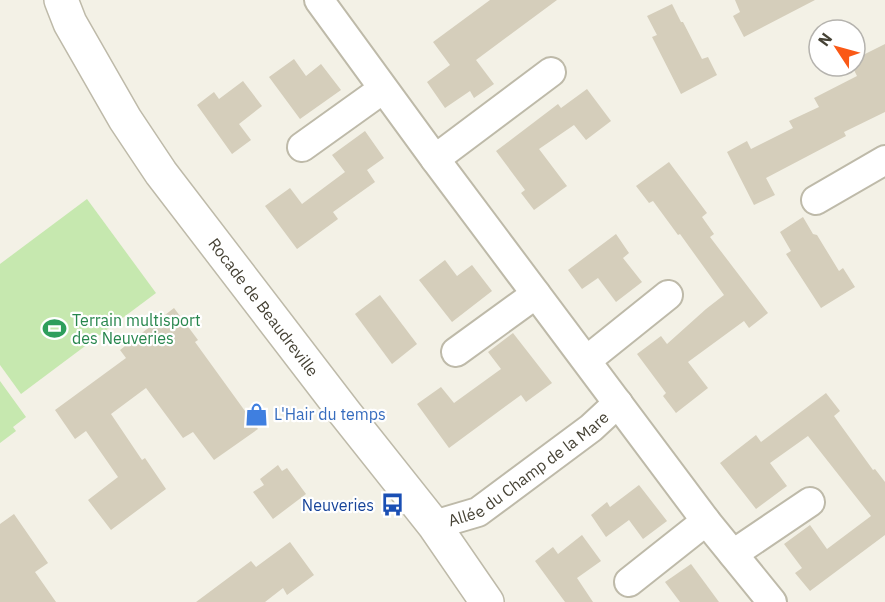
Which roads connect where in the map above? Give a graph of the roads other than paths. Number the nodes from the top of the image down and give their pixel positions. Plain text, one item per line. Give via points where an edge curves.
1 (61, 0) edge
2 (319, 0) edge
3 (551, 72) dead end
4 (383, 89) junction
5 (302, 147) dead end
6 (435, 159) junction
7 (885, 159) edge
8 (816, 200) dead end
9 (536, 294) junction
10 (668, 295) dead end
11 (456, 352) dead end
12 (587, 360) junction
13 (618, 403) junction
14 (810, 502) dead end
15 (706, 521) junction
16 (434, 525) junction
17 (733, 554) junction
18 (629, 582) dead end
19 (486, 602) edge
20 (772, 602) edge

1 - 16 street, Rocade de Beaudreville via 119,109 161,173
2 - 4 street, Allée du Champ de la Mare
3 - 6 street
4 - 5 street
4 - 6 street, Allée du Champ de la Mare
6 - 9 street, Allée du Champ de la Mare
7 - 8 street
9 - 11 street
9 - 12 street, Allée du Champ de la Mare
10 - 12 street
12 - 13 street, Allée du Champ de la Mare
13 - 15 street, Allée du Champ de la Mare
13 - 16 street, Allée du Champ de la Mare via 591,428 478,512
14 - 17 street
15 - 17 street, Allée du Champ de la Mare
15 - 18 street
16 - 19 street, Rocade de Beaudreville
17 - 20 street, Allée du Champ de la Mare

